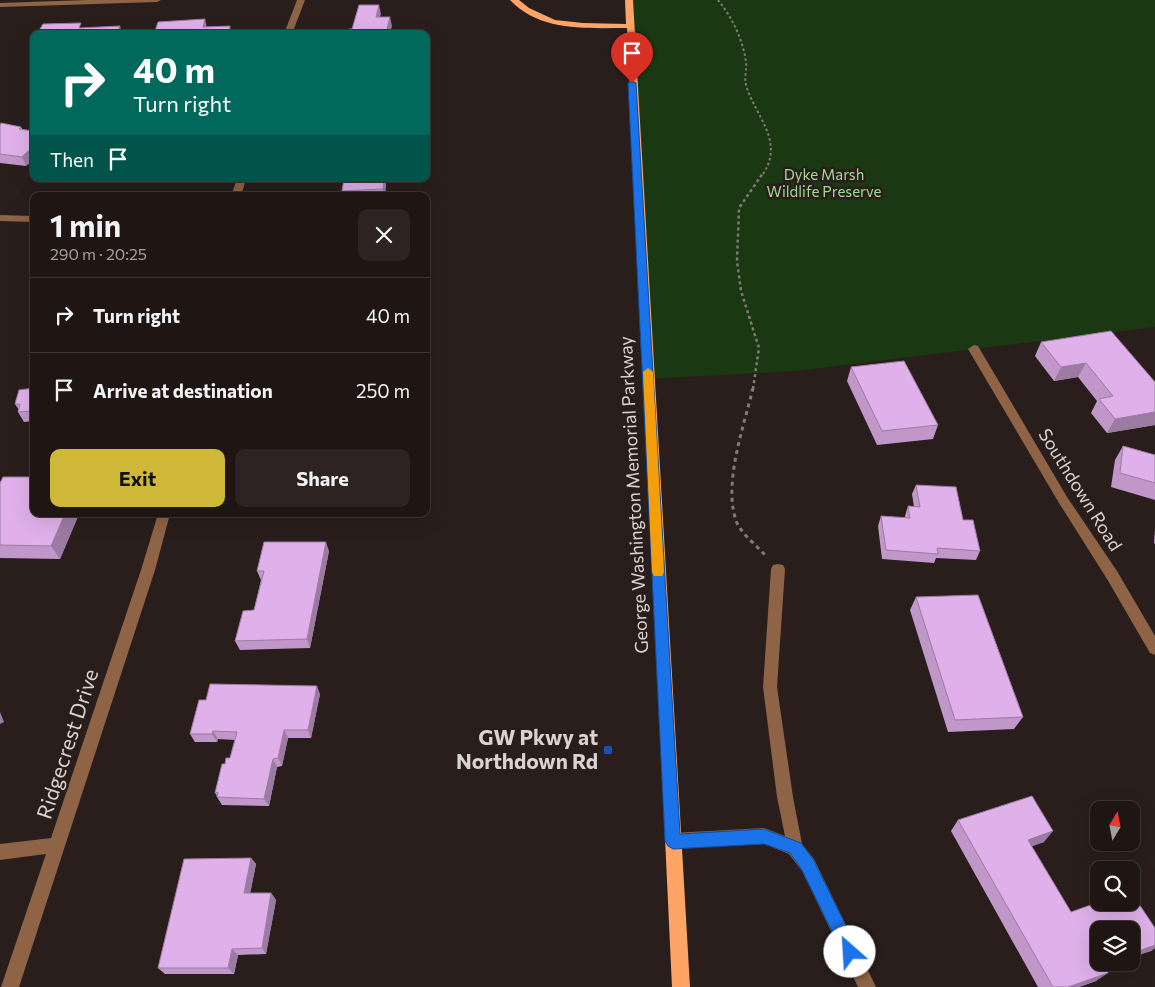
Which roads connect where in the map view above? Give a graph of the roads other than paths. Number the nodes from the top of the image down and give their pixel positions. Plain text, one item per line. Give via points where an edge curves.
1 (157, 0) edge
2 (301, 0) edge
3 (514, 0) edge
4 (629, 0) edge
5 (0, 5) edge
6 (629, 26) junction
7 (290, 30) edge
8 (0, 218) edge
9 (30, 219) edge
10 (974, 349) dead end
11 (163, 517) edge
12 (778, 569) road end
13 (1155, 649) edge
14 (673, 841) junction
15 (57, 845) junction
16 (796, 848) junction
17 (0, 852) edge
18 (10, 987) edge
19 (681, 987) edge
20 (867, 987) edge

1 - 5 street
2 - 7 street
3 - 6 main road via 529,13 559,23
4 - 6 main road, George Washington Memorial Parkway
6 - 14 main road, George Washington Memorial Parkway
8 - 9 street
10 - 13 street, Southdown Road
11 - 15 street, Ridgecrest Drive
12 - 16 street via 770,687 785,797
14 - 16 street via 764,836
14 - 19 main road, George Washington Memorial Parkway
15 - 17 street
15 - 18 street, Ridgecrest Drive
16 - 20 street via 808,865

